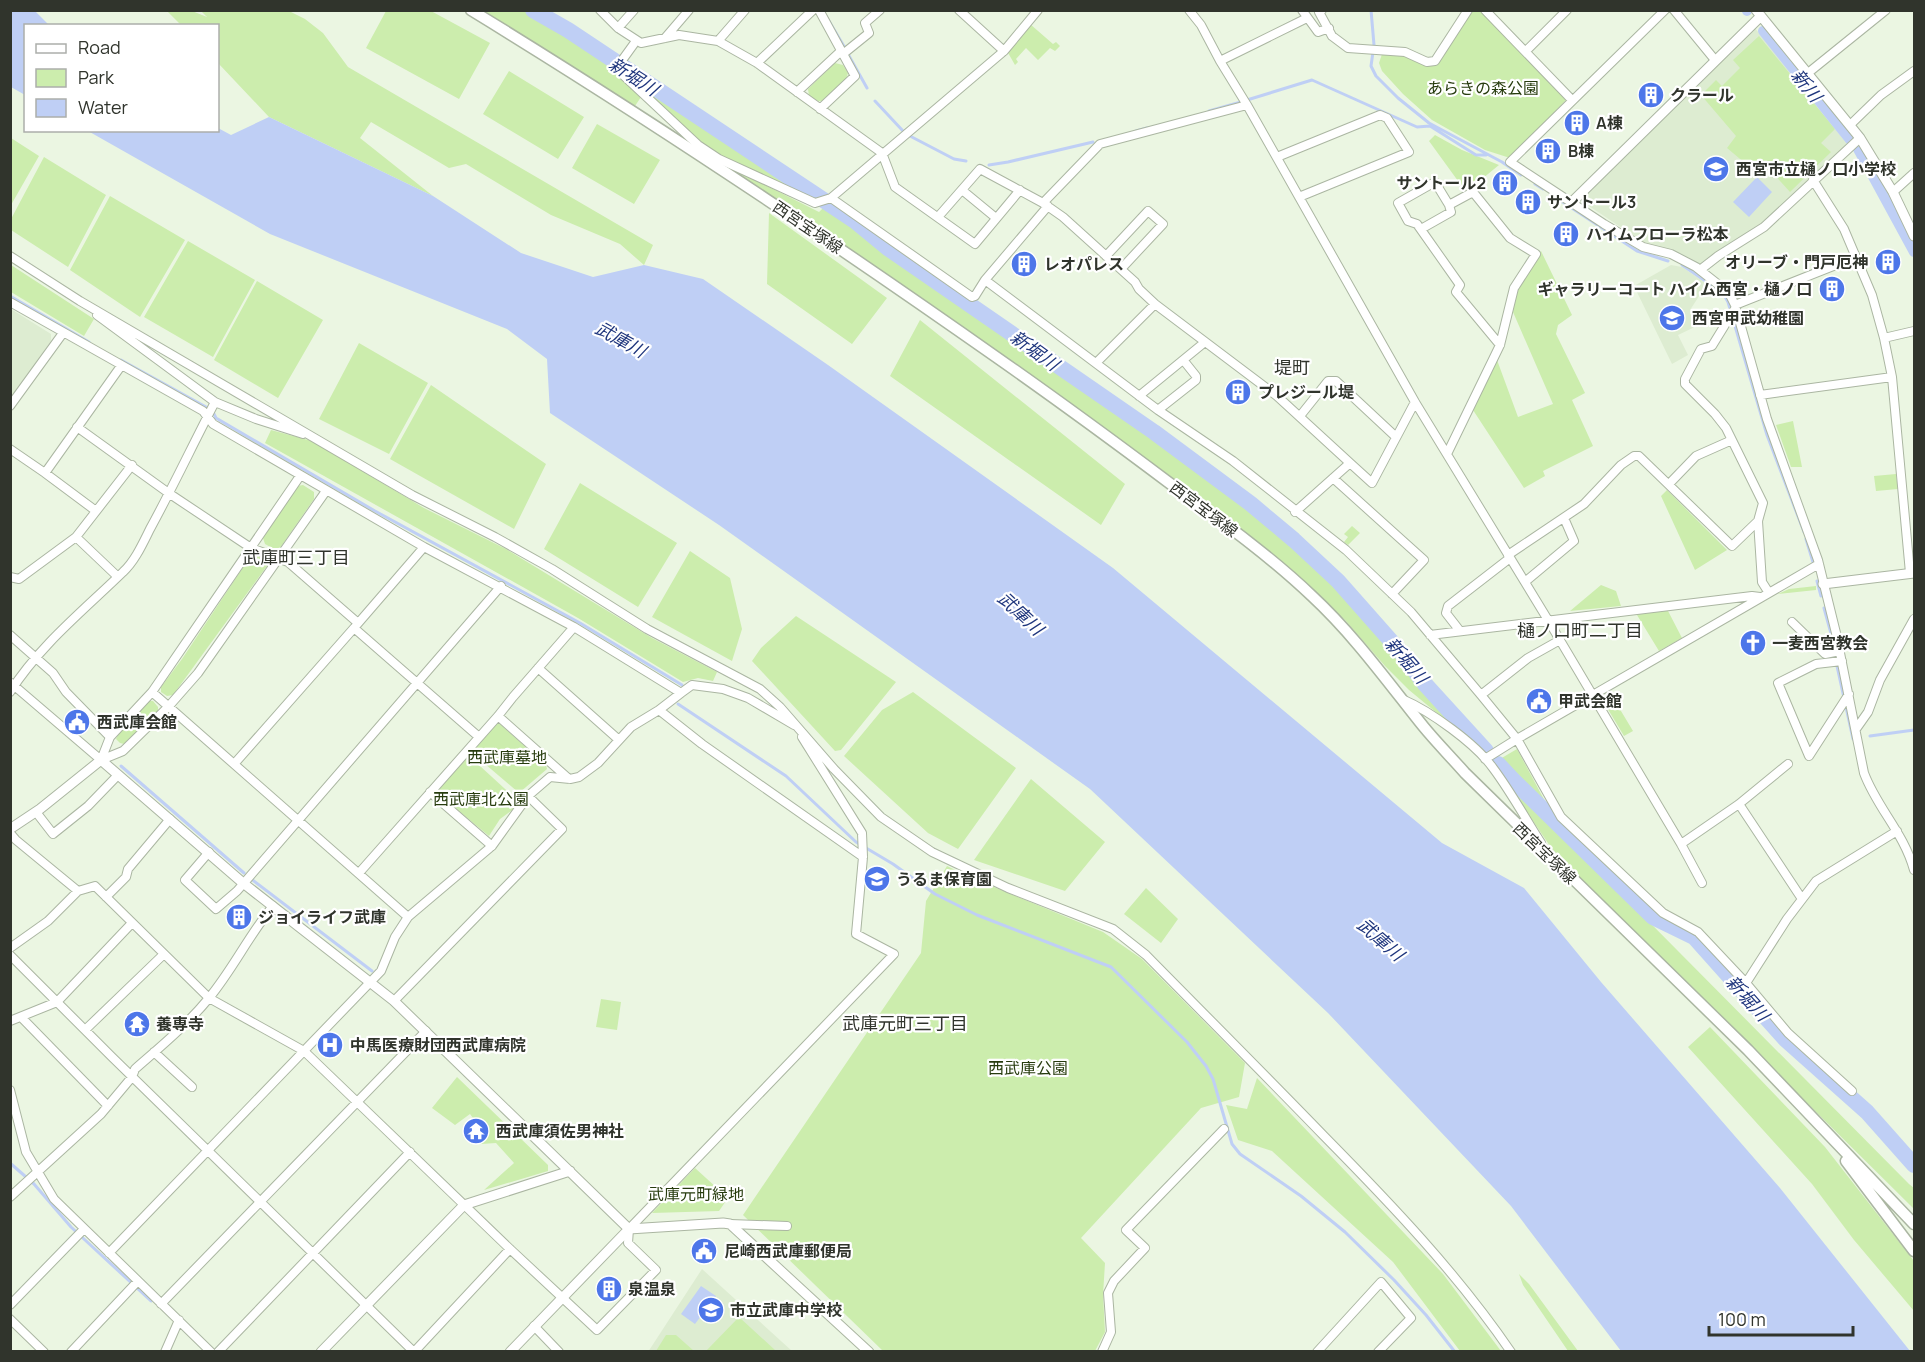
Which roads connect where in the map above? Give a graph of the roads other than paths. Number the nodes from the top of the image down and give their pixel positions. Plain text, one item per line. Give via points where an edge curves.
1 (471, 10) edge
2 (634, 10) edge
3 (689, 10) edge
4 (745, 10) edge
5 (813, 10) edge
6 (819, 10) edge
7 (880, 10) edge
8 (959, 10) edge
9 (1038, 10) edge
10 (1189, 10) edge
11 (1322, 10) edge
12 (1468, 10) edge
13 (1485, 10) edge
14 (1567, 10) edge
15 (1665, 10) edge
16 (1674, 10) edge
17 (1886, 10) edge
18 (600, 11) edge
19 (1759, 13) edge
20 (1305, 14) edge
21 (618, 28) junction
22 (1329, 28) junction
23 (665, 38) junction
24 (636, 41) junction
25 (718, 41) junction
26 (1004, 51) junction
27 (1526, 51) junction
28 (842, 53) junction
29 (1715, 60) junction
30 (1220, 61) junction
31 (757, 63) junction
32 (1914, 71) edge
33 (1808, 73) junction
34 (797, 92) junction
35 (1572, 100) junction
36 (1247, 105) junction
37 (820, 109) junction
38 (1850, 125) junction
39 (1860, 138) junction
40 (696, 149) junction
41 (882, 153) junction
42 (1277, 158) junction
43 (1914, 173) edge
44 (1813, 180) junction
45 (962, 190) junction
46 (1020, 190) junction
47 (1893, 192) junction
48 (1299, 197) junction
49 (826, 200) junction
50 (1572, 202) junction
51 (1046, 204) junction
52 (1449, 205) junction
53 (938, 217) junction
54 (996, 219) junction
55 (1421, 229) junction
56 (1914, 236) edge
57 (10, 256) edge
58 (1106, 256) junction
59 (1856, 257) junction
60 (1121, 269) junction
61 (1700, 270) junction
62 (985, 280) junction
63 (80, 301) junction
64 (10, 302) edge
65 (1155, 304) junction
66 (1734, 310) junction
67 (1914, 331) edge
68 (63, 333) junction
69 (1884, 338) junction
70 (1205, 342) junction
71 (1500, 345) junction
72 (1184, 360) junction
73 (1096, 363) junction
74 (121, 366) junction
75 (1892, 377) junction
76 (1139, 396) junction
77 (1760, 396) junction
78 (215, 402) junction
79 (1415, 402) junction
80 (10, 406) edge
81 (1158, 410) junction
82 (1300, 416) junction
83 (207, 417) junction
84 (77, 427) junction
85 (314, 437) junction
86 (1396, 437) junction
87 (1732, 440) junction
88 (10, 449) edge
89 (1447, 454) junction
90 (1350, 463) junction
91 (132, 465) junction
92 (45, 473) junction
93 (300, 476) junction
94 (1333, 478) junction
95 (1669, 484) junction
96 (326, 491) junction
97 (170, 494) junction
98 (96, 511) junction
99 (1295, 512) junction
100 (1564, 518) junction
101 (1758, 521) junction
102 (76, 537) junction
103 (424, 547) junction
104 (251, 548) junction
105 (1509, 556) junction
106 (280, 558) junction
107 (1819, 564) junction
108 (1912, 573) edge
109 (117, 576) junction
110 (10, 577) edge
111 (1525, 582) junction
112 (1823, 584) junction
113 (501, 586) junction
114 (1769, 593) junction
115 (1392, 594) junction
116 (1760, 597) junction
117 (1914, 618) edge
118 (1548, 620) junction
119 (1792, 622) dead end
120 (356, 625) junction
121 (574, 627) junction
122 (1460, 631) junction
123 (10, 635) edge
124 (1430, 635) junction
125 (1560, 640) junction
126 (1840, 651) junction
127 (37, 657) junction
128 (1842, 661) junction
129 (538, 668) junction
130 (417, 682) junction
131 (12, 687) edge
132 (152, 692) junction
133 (681, 693) junction
134 (1849, 694) junction
135 (1482, 695) junction
136 (1592, 695) junction
137 (1402, 699) junction
138 (169, 706) junction
139 (659, 710) junction
140 (498, 716) junction
141 (797, 726) junction
142 (1856, 729) junction
143 (110, 737) junction
144 (479, 737) junction
145 (1516, 739) junction
146 (619, 740) junction
147 (1485, 759) junction
148 (101, 760) junction
149 (235, 763) junction
150 (1788, 764) dead end
151 (118, 775) junction
152 (570, 779) junction
153 (430, 792) junction
154 (528, 796) junction
155 (1738, 804) junction
156 (36, 812) junction
157 (170, 819) junction
158 (298, 819) junction
159 (10, 831) edge
160 (1897, 831) junction
161 (1681, 844) junction
162 (492, 846) junction
163 (208, 852) junction
164 (863, 857) junction
165 (1549, 857) junction
166 (1914, 870) edge
167 (359, 873) junction
168 (243, 883) junction
169 (1702, 883) dead end
170 (78, 891) junction
171 (106, 897) junction
172 (1802, 899) junction
173 (273, 906) junction
174 (408, 917) junction
175 (132, 923) junction
176 (10, 948) edge
177 (164, 954) junction
178 (10, 956) edge
179 (370, 981) junction
180 (1746, 983) junction
181 (209, 998) junction
182 (394, 1001) junction
183 (57, 1002) junction
184 (21, 1017) junction
185 (10, 1021) edge
186 (85, 1030) junction
187 (426, 1031) junction
188 (304, 1051) junction
189 (154, 1052) junction
190 (132, 1077) junction
191 (192, 1087) dead end
192 (10, 1090) edge
193 (1852, 1090) dead end
194 (358, 1102) junction
195 (108, 1106) junction
196 (14, 1122) edge
197 (1224, 1129) dead end
198 (1828, 1136) junction
199 (207, 1150) junction
200 (410, 1152) junction
201 (570, 1171) junction
202 (37, 1172) junction
203 (10, 1197) edge
204 (261, 1202) junction
205 (464, 1205) junction
206 (730, 1224) junction
207 (1914, 1224) edge
208 (787, 1226) dead end
209 (84, 1229) junction
210 (629, 1229) junction
211 (510, 1250) junction
212 (1914, 1251) edge
213 (109, 1252) junction
214 (313, 1253) junction
215 (137, 1282) junction
216 (562, 1297) junction
217 (161, 1304) junction
218 (366, 1304) junction
219 (10, 1305) edge
220 (10, 1319) edge
221 (179, 1320) junction
222 (534, 1326) junction
223 (414, 1351) edge
224 (45, 1352) edge
225 (71, 1352) edge
226 (165, 1352) edge
227 (212, 1352) edge
228 (218, 1352) edge
229 (321, 1352) edge
230 (510, 1352) edge
231 (560, 1352) edge
232 (869, 1352) edge
233 (1102, 1352) edge
234 (1317, 1352) edge
235 (1378, 1352) edge
236 (1511, 1352) edge

1 - 40 main road, 西宮宝塚線
2 - 21 street
3 - 23 street
4 - 25 street
5 - 31 street
6 - 28 street
7 - 28 street via 865,23 869,33
8 - 26 street
9 - 26 street
10 - 30 street
11 - 22 street via 1319,12
12 - 22 street via 1435,61 1427,62 1405,52 1348,48 1332,36
13 - 27 street
14 - 27 street
15 - 35 street
16 - 29 street
17 - 33 street
18 - 21 street
19 - 29 street
19 - 33 street
20 - 22 street via 1318,33
20 - 30 street
21 - 24 street
23 - 24 street
23 - 25 street via 679,35
24 - 40 street via 621,65 625,78
25 - 31 street
26 - 41 street
27 - 35 street
28 - 34 street
28 - 37 street via 855,76
29 - 50 street
30 - 36 street
31 - 34 street
32 - 38 street
33 - 38 street
34 - 37 street
35 - 50 street via 1510,162
36 - 42 street
36 - 51 street via 1100,144
37 - 41 street
38 - 39 street
39 - 44 street
39 - 47 street
40 - 49 street via 815,203
40 - 137 main road, 西宮宝塚線 via 947,322 1218,518 1312,596
41 - 49 street
41 - 53 street via 895,187
42 - 48 street
42 - 48 street via 1380,115 1387,118 1409,152
43 - 47 street
44 - 59 street via 1844,229
44 - 61 street via 1764,227
45 - 46 street via 980,169
45 - 53 street
45 - 54 street
46 - 51 street
46 - 54 street
47 - 56 street
48 - 79 street
49 - 62 street via 972,297
50 - 61 street via 1643,247 1671,254
51 - 58 street
51 - 62 street
52 - 55 street via 1451,212
52 - 55 street via 1435,182 1398,203 1408,221
52 - 71 street via 1473,192 1510,238 1536,254 1514,288
53 - 54 street via 975,244
55 - 71 street via 1460,285 1456,292
57 - 63 street
58 - 60 street
58 - 60 street via 1149,211 1163,224
59 - 66 street
59 - 69 street
60 - 65 street
61 - 66 street via 1729,293
62 - 73 street
63 - 78 street
63 - 85 street
64 - 68 street
65 - 70 street
65 - 73 street
66 - 77 street
66 - 87 street via 1712,346 1701,349 1685,378 1685,384 1715,414
67 - 69 street
68 - 74 street
68 - 80 street
69 - 75 street
70 - 72 street
70 - 82 street
71 - 89 street
72 - 76 street
72 - 81 street via 1196,380
73 - 76 street
74 - 83 street via 203,411
74 - 84 street
75 - 77 street
75 - 108 street
76 - 81 street
77 - 107 street
78 - 83 street
78 - 85 street
79 - 86 street
79 - 89 street
81 - 99 street via 1233,461
82 - 86 street via 1328,381 1336,381
82 - 90 street
83 - 93 street
83 - 97 street
84 - 91 street
84 - 92 street
85 - 141 street via 412,495 552,569 647,629 760,689
86 - 90 street via 1372,483
87 - 95 street via 1696,456
87 - 101 street via 1762,503
88 - 92 street
89 - 105 street
90 - 94 street
91 - 97 street
91 - 98 street
92 - 98 street
93 - 96 street
93 - 104 street
94 - 99 street
94 - 115 street via 1424,560
95 - 100 street via 1639,456 1634,456
95 - 101 street via 1732,546
96 - 103 street
96 - 106 street
97 - 104 street
97 - 109 street via 142,545
98 - 102 street
99 - 115 street via 1347,550
100 - 105 street
100 - 111 street via 1574,541
101 - 114 street via 1762,582
102 - 109 street
102 - 110 street via 19,579
103 - 113 street
103 - 120 street
104 - 106 street
104 - 132 street
105 - 111 street
105 - 122 street via 1448,606 1446,613
106 - 120 street
106 - 138 street via 198,673
107 - 112 street
107 - 114 street
108 - 112 street
109 - 127 street
111 - 118 street
112 - 126 street
113 - 121 street
113 - 130 street
114 - 116 street
115 - 124 street
116 - 118 street
116 - 136 street
117 - 142 street
118 - 122 street
118 - 125 street
119 - 126 street via 1825,654
120 - 130 street
120 - 149 street
121 - 129 street
121 - 133 street
122 - 124 street
123 - 127 street
124 - 135 street
125 - 135 street via 1528,658
125 - 136 street
126 - 128 street
127 - 131 street
127 - 143 street
128 - 134 street
128 - 134 street via 1816,664 1778,683 1809,756
129 - 140 street
129 - 146 street
130 - 144 street
130 - 158 street
131 - 148 street
132 - 138 street
132 - 143 street
133 - 139 street
133 - 141 street via 692,685 723,689 748,698
134 - 142 street
135 - 145 street
136 - 145 street
136 - 161 street
137 - 147 street via 1419,706
137 - 165 main road, 西宮宝塚線 via 1465,773
138 - 148 street via 123,751
138 - 149 street
139 - 146 street via 631,727
139 - 164 street
140 - 144 street
140 - 152 street
141 - 164 street via 859,826
141 - 236 street via 881,817 932,852 1008,888 1113,929 1146,955 1392,1206 1443,1262
142 - 160 street via 1870,789
143 - 148 street
144 - 153 street
145 - 147 street
145 - 180 street via 1561,817 1663,913 1698,932
146 - 152 street via 598,763
147 - 165 street
148 - 151 street
148 - 156 street
149 - 158 street
150 - 155 street
151 - 156 street via 53,834
151 - 157 street
152 - 154 street via 550,777
153 - 162 street
153 - 167 street
154 - 162 street
154 - 182 street via 562,829
155 - 161 street
155 - 172 street
156 - 159 street
157 - 163 street
157 - 171 street
158 - 167 street
158 - 168 street
159 - 170 street
160 - 166 street via 1910,852
160 - 172 street via 1816,881
161 - 169 street
162 - 174 street
163 - 168 street
163 - 168 street via 185,880 216,909
164 - 210 street via 856,934 894,954
165 - 198 main road, 西宮宝塚線 via 1658,960
167 - 174 street
168 - 173 street
170 - 171 street via 95,886
170 - 176 street via 48,921
171 - 175 street
172 - 180 street
173 - 179 street
173 - 181 street
174 - 179 street via 381,971
175 - 177 street
175 - 183 street
177 - 181 street
177 - 186 street
178 - 183 street
179 - 182 street
179 - 188 street
180 - 193 street via 1788,1033
181 - 188 street
181 - 189 street
182 - 187 street
183 - 184 street
183 - 186 street
184 - 185 street
184 - 195 street
186 - 190 street
187 - 194 street
187 - 201 street
188 - 194 street
188 - 199 street
189 - 190 street
189 - 191 street
190 - 195 street
190 - 199 street
192 - 196 street
194 - 200 street
194 - 204 street
195 - 202 street
196 - 202 street
197 - 233 street via 1126,1230 1145,1248 1108,1293 1111,1332
198 - 207 main road, 西宮宝塚線
198 - 212 main road, 西宮宝塚線
199 - 204 street
199 - 213 street
200 - 205 street
200 - 214 street
201 - 205 street
201 - 210 street
202 - 203 street
202 - 209 street via 54,1199
204 - 214 street
204 - 217 street
205 - 211 street
205 - 218 street
206 - 208 street
206 - 210 street
206 - 232 street
209 - 213 street
209 - 219 street
210 - 216 street
210 - 216 street via 628,1243 656,1270 649,1278 597,1330
211 - 216 street
211 - 223 street
213 - 215 street
214 - 218 street
214 - 228 street
215 - 217 street
215 - 225 street
216 - 222 street
217 - 221 street
218 - 223 street
218 - 229 street
220 - 224 street
221 - 226 street
221 - 227 street
222 - 230 street
222 - 231 street
234 - 235 street via 1381,1282 1411,1318

